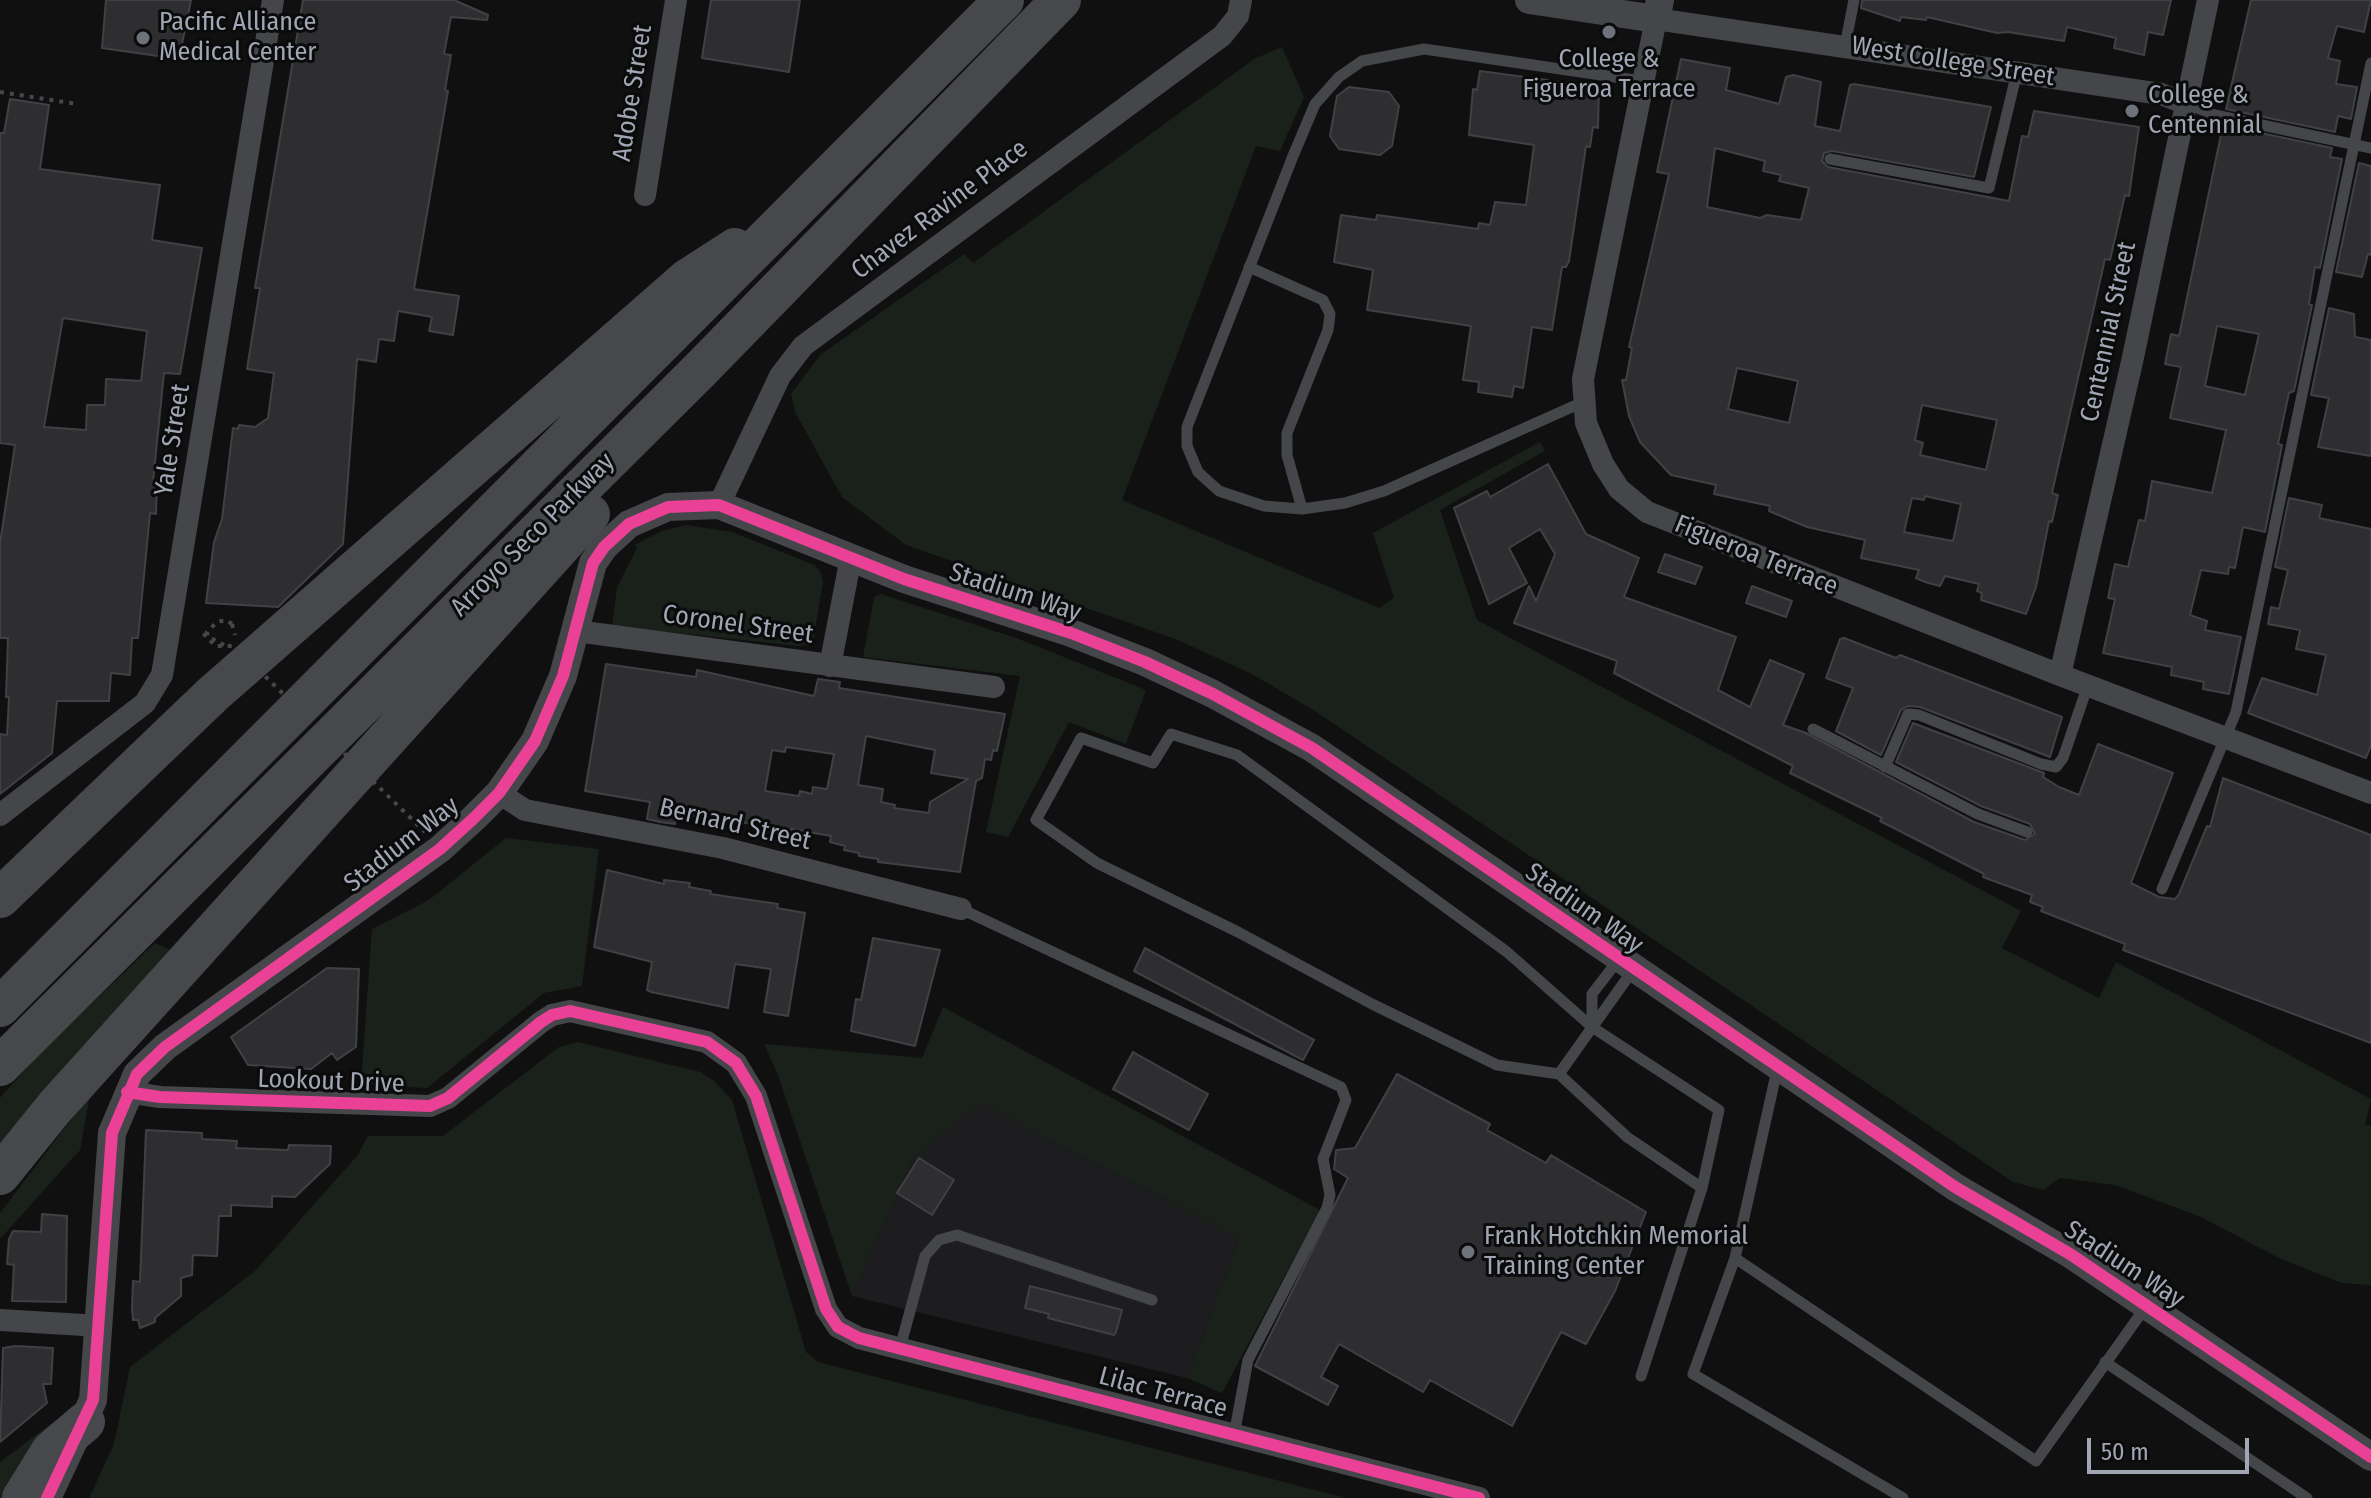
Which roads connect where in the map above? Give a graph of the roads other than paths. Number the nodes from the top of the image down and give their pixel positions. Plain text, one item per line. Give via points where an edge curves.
1 (273, 0) edge
2 (676, 0) edge
3 (1004, 0) edge
4 (1061, 0) edge
5 (1241, 0) edge
6 (1529, 0) edge
7 (1854, 0) edge
8 (2208, 0) edge
9 (1658, 9) edge
10 (1845, 46) junction
11 (2371, 63) edge
12 (2017, 72) junction
13 (1642, 81) junction
14 (2187, 104) junction
15 (2354, 145) junction
16 (2371, 148) edge
17 (1830, 159) dead end
18 (645, 195) dead end
19 (805, 202) junction
20 (1249, 267) junction
21 (699, 371) junction
22 (1583, 402) junction
23 (719, 505) junction
24 (1302, 509) junction
25 (851, 557) junction
26 (576, 631) junction
27 (830, 666) junction
28 (2060, 675) junction
29 (2088, 685) junction
30 (994, 687) dead end
31 (213, 694) junction
32 (1813, 729) dead end
33 (2227, 738) junction
34 (1885, 767) junction
35 (499, 793) junction
36 (2371, 793) edge
37 (0, 815) edge
38 (2027, 832) dead end
39 (0, 858) edge
40 (2162, 889) dead end
41 (0, 898) edge
42 (961, 909) joint
43 (1626, 964) junction
44 (0, 1007) edge
45 (1592, 1027) junction
46 (0, 1066) edge
47 (1778, 1067) junction
48 (1559, 1074) junction
49 (127, 1092) junction
50 (0, 1175) edge
51 (1702, 1188) junction
52 (1735, 1258) junction
53 (1152, 1300) dead end
54 (2147, 1304) junction
55 (0, 1320) edge
56 (100, 1326) junction
57 (838, 1327) joint
58 (900, 1348) junction
59 (2105, 1362) junction
60 (1641, 1376) dead end
61 (85, 1422) junction
62 (1234, 1435) junction
63 (2371, 1457) edge
64 (22, 1498) edge
65 (47, 1498) edge
66 (1479, 1498) edge
67 (1903, 1498) edge
68 (2307, 1498) edge

1 - 37 street, Yale Street via 162,675 145,703
2 - 18 street, Adobe Street
3 - 19 highway, Arroyo Seco Parkway
4 - 21 highway, Arroyo Seco Parkway
5 - 23 street, Chavez Ravine Place via 1238,16 1222,36 803,346 780,376
6 - 9 street, West College Street
7 - 10 lane
8 - 14 street, Centennial Street
9 - 10 street, West College Street
9 - 13 street, Figueroa Terrace
10 - 12 street, West College Street
11 - 15 lane
12 - 14 street, West College Street via 2161,94
12 - 17 lane via 1989,188
13 - 20 lane via 1424,49 1362,61 1315,104
13 - 22 street, Figueroa Terrace via 1583,379
14 - 15 lane, West College Street via 2215,115
14 - 28 street, Centennial Street
15 - 16 lane, West College Street
15 - 33 lane
19 - 31 highway via 687,279
19 - 44 highway, Arroyo Seco Parkway
20 - 24 lane via 1323,300 1330,314 1287,433 1287,455
20 - 24 lane via 1187,427 1187,446 1198,472 1219,491 1264,506
21 - 46 highway, Arroyo Seco Parkway
21 - 50 highway via 608,494 55,1107
22 - 24 lane via 1384,491
22 - 28 street, Figueroa Terrace via 1590,437 1603,464 1619,489 1647,512
23 - 25 street, Stadium Way
23 - 26 street, Stadium Way via 668,507 629,524 593,563
25 - 27 street, Coronel Street
25 - 43 street, Stadium Way via 1071,633 1213,694 1312,748
26 - 27 street, Coronel Street
26 - 35 street, Stadium Way via 535,741
27 - 30 street
28 - 29 street, Figueroa Terrace
29 - 33 street, Figueroa Terrace
29 - 34 lane via 2056,767 1908,714
31 - 39 highway
31 - 41 highway
32 - 34 lane
33 - 36 street, Figueroa Terrace
33 - 40 lane
34 - 38 lane via 1978,814
35 - 42 street, Bernard Street via 525,810 723,848
35 - 49 street, Stadium Way via 440,849 157,1053
42 - 62 lane via 1341,1087 1346,1100 1323,1159 1330,1195 1327,1208 1248,1360
43 - 45 lane
43 - 45 lane via 1592,994
43 - 47 street, Stadium Way
45 - 48 lane
45 - 48 lane via 1495,942 1237,755 1171,734 1153,763 1081,738 1036,820 1097,863 1497,1065
45 - 51 lane via 1719,1110
47 - 52 lane
47 - 54 street, Stadium Way via 1955,1187
48 - 51 lane via 1627,1137
49 - 56 street, Stadium Way via 112,1133
49 - 57 street, Lookout Drive via 430,1106 448,1098 541,1022 570,1011 707,1042 736,1063 756,1096 826,1309
51 - 60 lane
52 - 59 lane via 2036,1461
52 - 67 lane via 1693,1374
53 - 58 lane via 957,1235 939,1240 925,1256
54 - 59 lane
54 - 63 street, Stadium Way
55 - 56 street
56 - 61 street, Stadium Way via 93,1400
57 - 58 street, Lilac Terrace
58 - 62 street, Lilac Terrace
59 - 68 lane
61 - 64 highway via 51,1451
61 - 65 street, Stadium Way
62 - 66 street, Lilac Terrace

